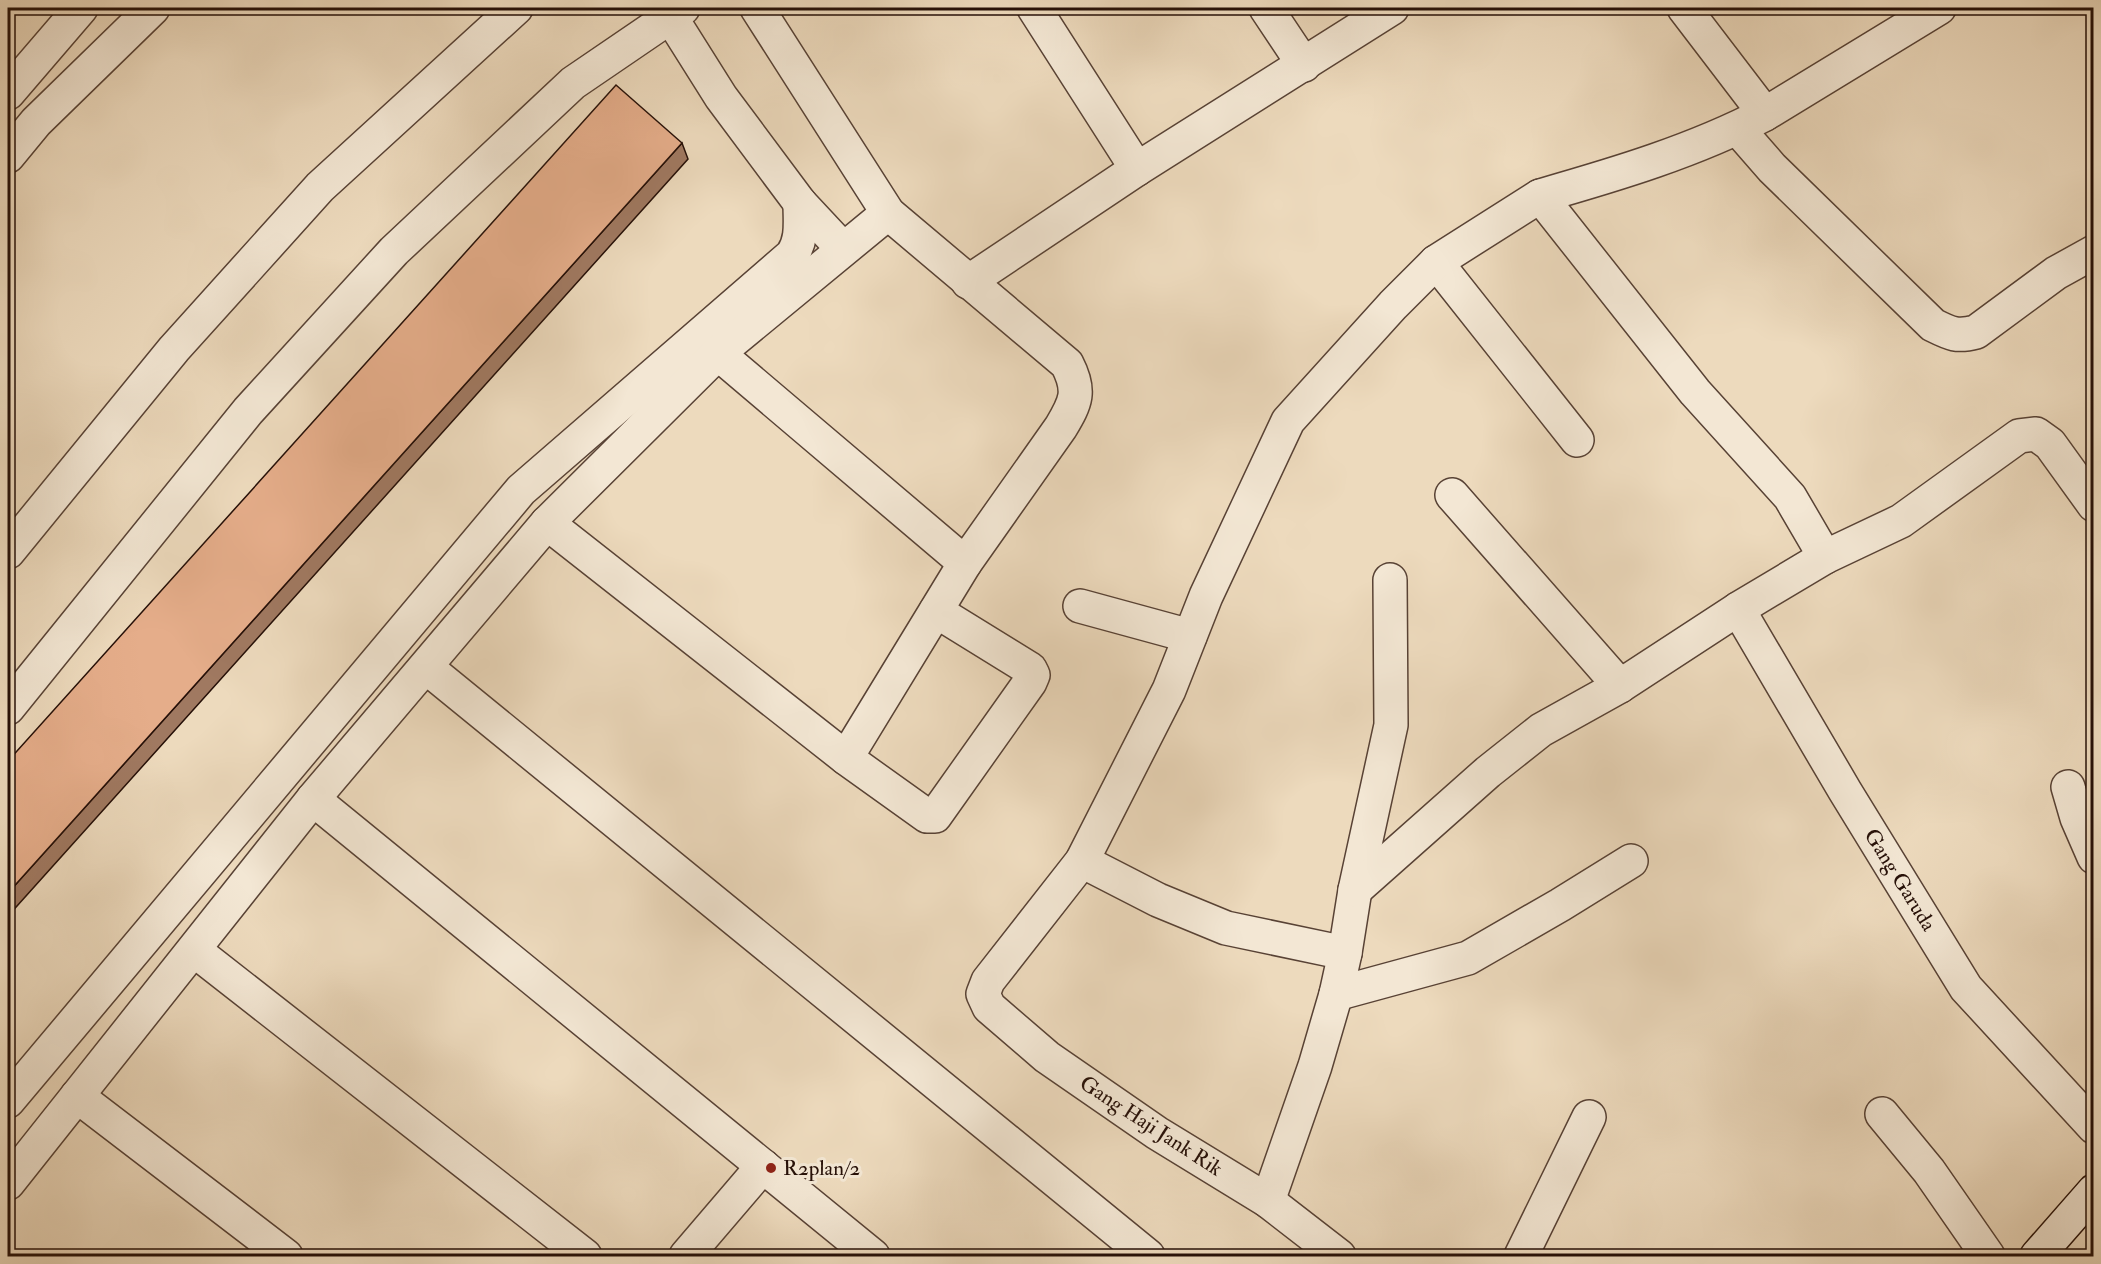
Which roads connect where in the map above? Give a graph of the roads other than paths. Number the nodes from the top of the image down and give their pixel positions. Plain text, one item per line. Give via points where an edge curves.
1 (81, 8) edge
2 (153, 8) edge
3 (516, 8) edge
4 (757, 8) edge
5 (1034, 8) edge
6 (1266, 8) edge
7 (1392, 8) edge
8 (1684, 8) edge
9 (1939, 8) edge
10 (672, 10) edge
11 (1304, 64) junction
12 (8, 93) edge
13 (1751, 121) junction
14 (8, 156) edge
15 (1137, 169) junction
16 (1540, 196) junction
17 (800, 203) junction
18 (888, 213) junction
19 (843, 249) junction
20 (2094, 252) edge
21 (1436, 262) junction
22 (783, 282) junction
23 (968, 282) junction
24 (708, 344) junction
25 (1577, 440) dead end
26 (1452, 495) dead end
27 (2094, 505) edge
28 (547, 523) junction
29 (8, 552) edge
30 (1825, 557) junction
31 (965, 563) junction
32 (1390, 580) dead end
33 (1080, 606) dead end
34 (1738, 609) junction
35 (936, 611) junction
36 (1190, 636) junction
37 (426, 667) junction
38 (1620, 686) junction
39 (8, 708) edge
40 (327, 721) junction
41 (358, 746) junction
42 (846, 758) junction
43 (2068, 787) dead end
44 (313, 799) junction
45 (2094, 857) edge
46 (1082, 861) junction
47 (1631, 861) dead end
48 (1354, 890) junction
49 (194, 950) junction
50 (1345, 953) junction
51 (1336, 994) junction
52 (77, 1096) junction
53 (8, 1101) edge
54 (1882, 1114) dead end
55 (1589, 1118) dead end
56 (2094, 1127) edge
57 (762, 1166) junction
58 (8, 1183) edge
59 (2094, 1191) edge
60 (1268, 1201) junction
61 (286, 1257) edge
62 (585, 1257) edge
63 (686, 1257) edge
64 (873, 1257) edge
65 (1148, 1257) edge
66 (1339, 1257) edge
67 (1521, 1257) edge
68 (1988, 1257) edge
69 (2037, 1257) edge

1 - 12 street
2 - 14 street via 36,122
3 - 29 street via 320,187 174,349
4 - 18 street
5 - 15 street
6 - 11 street
7 - 11 street
8 - 13 street
9 - 13 street
10 - 17 street via 721,97
10 - 39 street via 573,83 394,251 248,411
11 - 15 street
13 - 16 street via 1638,167
13 - 20 street via 1772,168 1933,325 1951,334 1976,332 2056,273
15 - 23 street
16 - 21 street
16 - 30 street via 1695,392 1790,497
17 - 19 street
17 - 22 street via 798,246
18 - 19 street
18 - 23 street
19 - 22 street
21 - 25 street
21 - 36 street via 1288,421
22 - 24 street
23 - 31 street via 1067,364 1077,390 1061,428
24 - 28 street
24 - 31 street
24 - 40 street via 521,490
26 - 38 street
27 - 30 street via 2050,444 2036,434 2019,436 1901,521
28 - 37 street
28 - 42 street
30 - 34 street
31 - 35 street
32 - 48 street via 1391,724
33 - 36 street
34 - 38 street
34 - 56 street, Gang Garuda via 1966,988
35 - 42 street
35 - 42 street via 1030,669 1030,682 935,816 927,816
36 - 46 street via 1169,690
37 - 41 street
37 - 65 street
38 - 48 street via 1541,730
40 - 41 street
40 - 53 street
41 - 44 street
43 - 45 street
44 - 49 street
44 - 57 street
46 - 50 street via 1158,900 1226,928
46 - 60 street, Gang Haji Jank Rik via 988,981 983,994 989,1007 1047,1057 1157,1133
47 - 51 street via 1468,958
48 - 50 street
49 - 52 street
49 - 62 street
50 - 51 street
51 - 60 street
52 - 58 street
52 - 61 street
54 - 68 street via 1929,1171
55 - 67 street
57 - 63 street
57 - 64 street
59 - 69 street
60 - 66 street, Gang Haji Jank Rik

